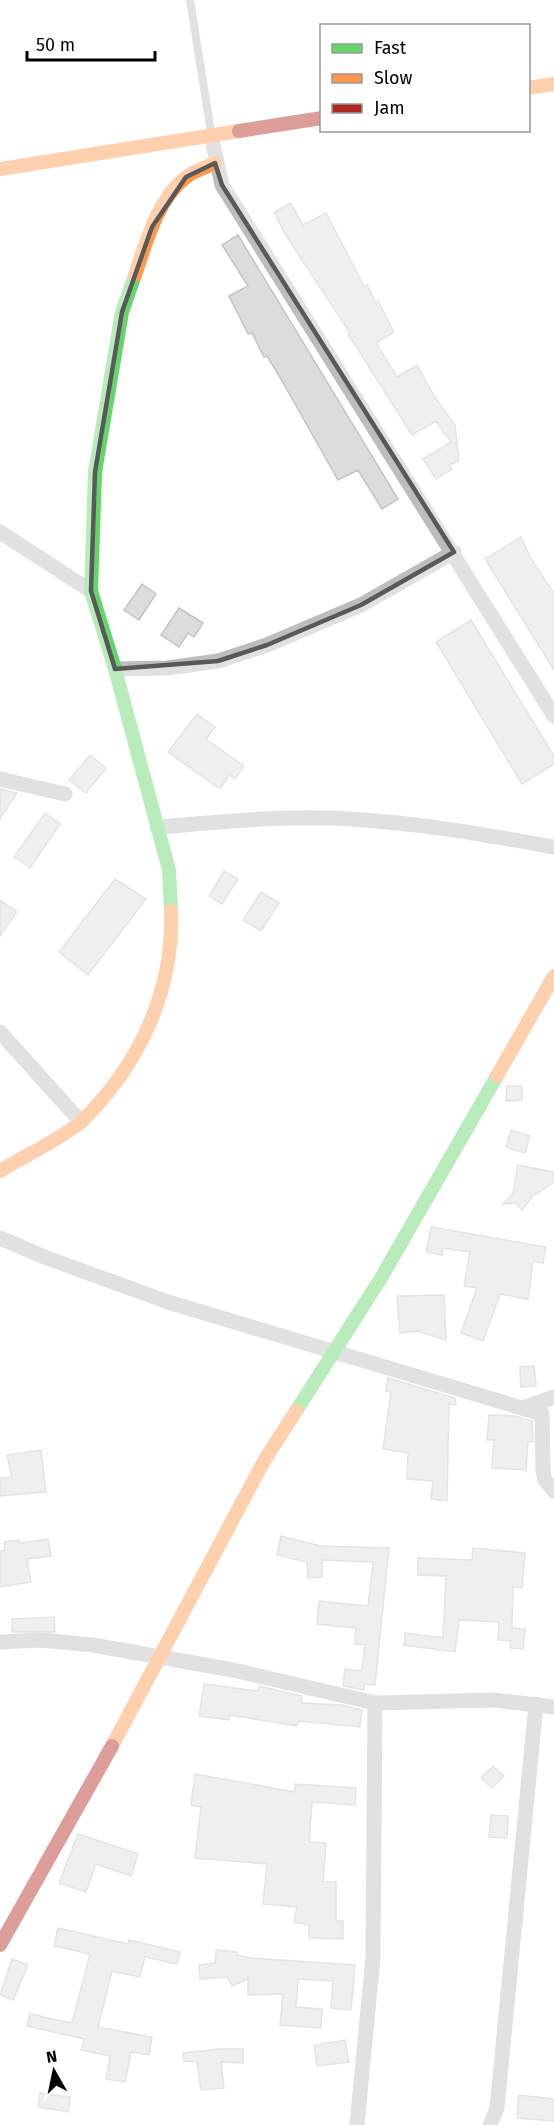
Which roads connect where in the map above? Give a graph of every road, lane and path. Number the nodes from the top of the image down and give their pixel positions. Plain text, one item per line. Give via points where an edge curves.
1 (190, 0) edge
2 (554, 84) edge
3 (530, 88) edge
4 (320, 118) edge
5 (211, 135) junction
6 (215, 163) junction
7 (0, 169) edge
8 (0, 532) edge
9 (454, 552) junction
10 (91, 591) junction
11 (115, 669) junction
12 (554, 716) edge
13 (0, 779) edge
14 (65, 794) dead end
15 (157, 828) junction
16 (554, 847) edge
17 (554, 976) edge
18 (0, 1032) edge
19 (81, 1122) junction
20 (0, 1171) edge
21 (0, 1238) edge
22 (334, 1351) junction
23 (554, 1397) edge
24 (525, 1407) junction
25 (554, 1491) edge
26 (0, 1642) edge
27 (161, 1658) junction
28 (375, 1703) junction
29 (536, 1704) junction
30 (554, 1707) edge
31 (0, 1945) edge
32 (357, 2125) edge
33 (490, 2125) edge

1 - 5 lane
2 - 3 street
4 - 5 street
5 - 6 street
5 - 7 street
6 - 9 street via 222,185
6 - 10 street via 186,177 173,190 152,226 122,312 95,472
8 - 10 street
9 - 11 street via 361,605 267,645 218,661 167,668
9 - 12 street
10 - 11 street
11 - 15 street
13 - 14 street
15 - 16 street via 254,819 347,818 428,825
15 - 19 street via 169,870 172,938 160,1002 132,1062
17 - 22 street via 381,1278
18 - 19 street
19 - 20 street
21 - 22 street via 168,1302
22 - 24 street
22 - 27 street via 264,1461
23 - 24 street
24 - 25 street via 542,1414 543,1471
26 - 27 street via 40,1640
27 - 28 street via 233,1670
27 - 31 street
28 - 29 street via 494,1700
28 - 32 street via 373,1957
29 - 30 street
29 - 33 street via 498,2108

